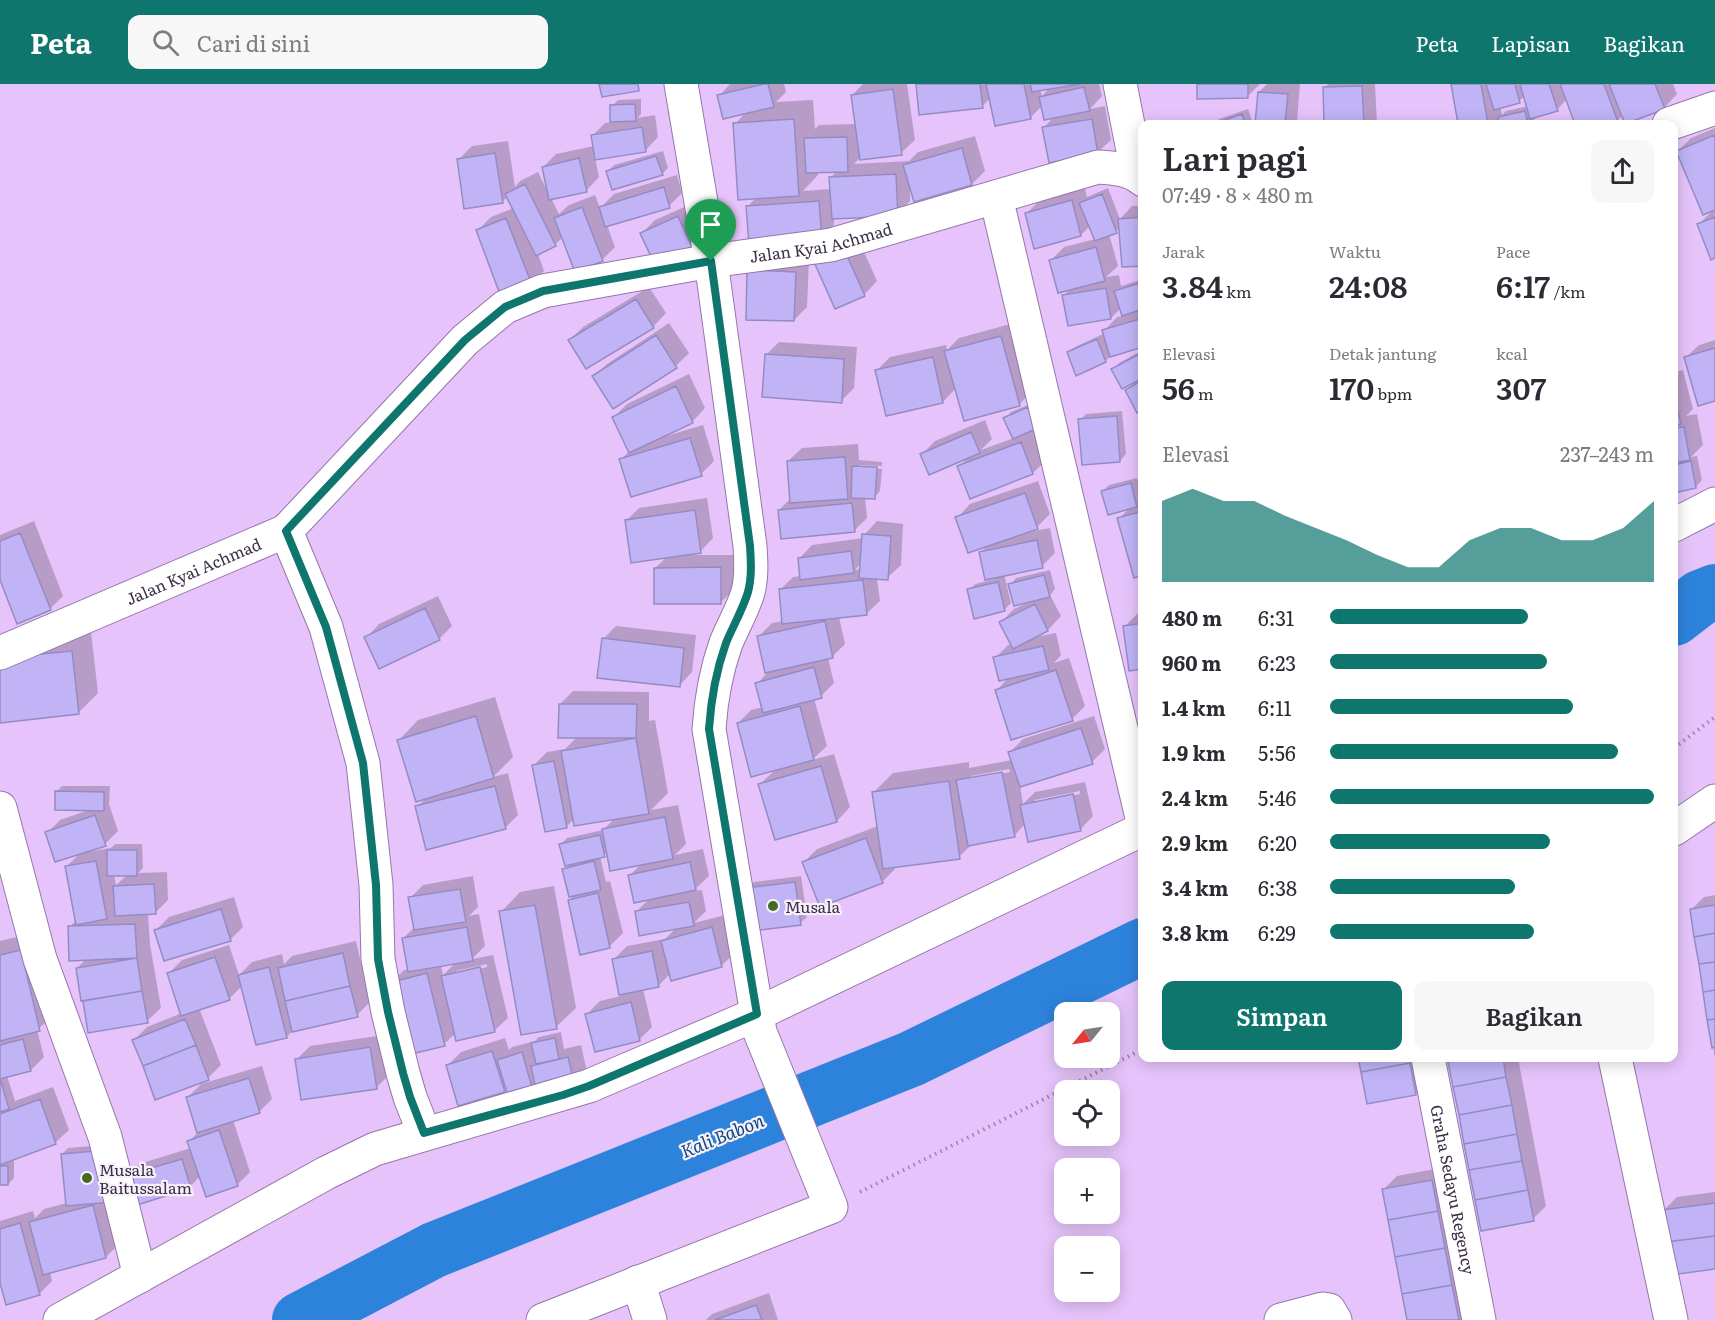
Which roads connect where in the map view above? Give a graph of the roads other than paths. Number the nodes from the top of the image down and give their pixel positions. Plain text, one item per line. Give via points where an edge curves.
1 (681, 84) edge
2 (1120, 84) edge
3 (1715, 108) edge
4 (1678, 121) edge
5 (1138, 165) edge
6 (1138, 177) edge
7 (996, 197) junction
8 (711, 261) junction
9 (1715, 504) edge
10 (1678, 523) edge
11 (286, 531) junction
12 (0, 653) edge
13 (1138, 801) edge
14 (1715, 801) edge
15 (0, 808) edge
16 (1678, 826) edge
17 (1138, 832) edge
18 (758, 1023) junction
19 (1429, 1062) edge
20 (1616, 1062) edge
21 (424, 1133) junction
22 (140, 1276) junction
23 (638, 1282) junction
24 (60, 1320) edge
25 (543, 1320) edge
26 (650, 1320) edge
27 (1281, 1320) edge
28 (1335, 1320) edge
29 (1479, 1320) edge
30 (1671, 1320) edge

1 - 8 street
2 - 5 street
3 - 4 street
6 - 7 street, Jalan Kyai Achmad via 1120,169 1098,167
7 - 8 street, Jalan Kyai Achmad via 831,245
7 - 13 street
8 - 11 street, Jalan Kyai Achmad via 543,291 505,307 465,340
8 - 18 street via 752,573 718,667 709,729
9 - 10 street
11 - 12 street, Jalan Kyai Achmad
11 - 21 street via 326,627 363,763 376,885 378,959 403,1073
14 - 16 street
15 - 22 street via 40,959 105,1137
17 - 18 street
18 - 21 street via 563,1095
18 - 23 street via 831,1207
19 - 29 street, Graha Sedayu Regency
20 - 30 street
21 - 22 street via 375,1149 326,1173
22 - 24 street
23 - 25 street
23 - 26 street
27 - 28 street via 1323,1309 1329,1310

